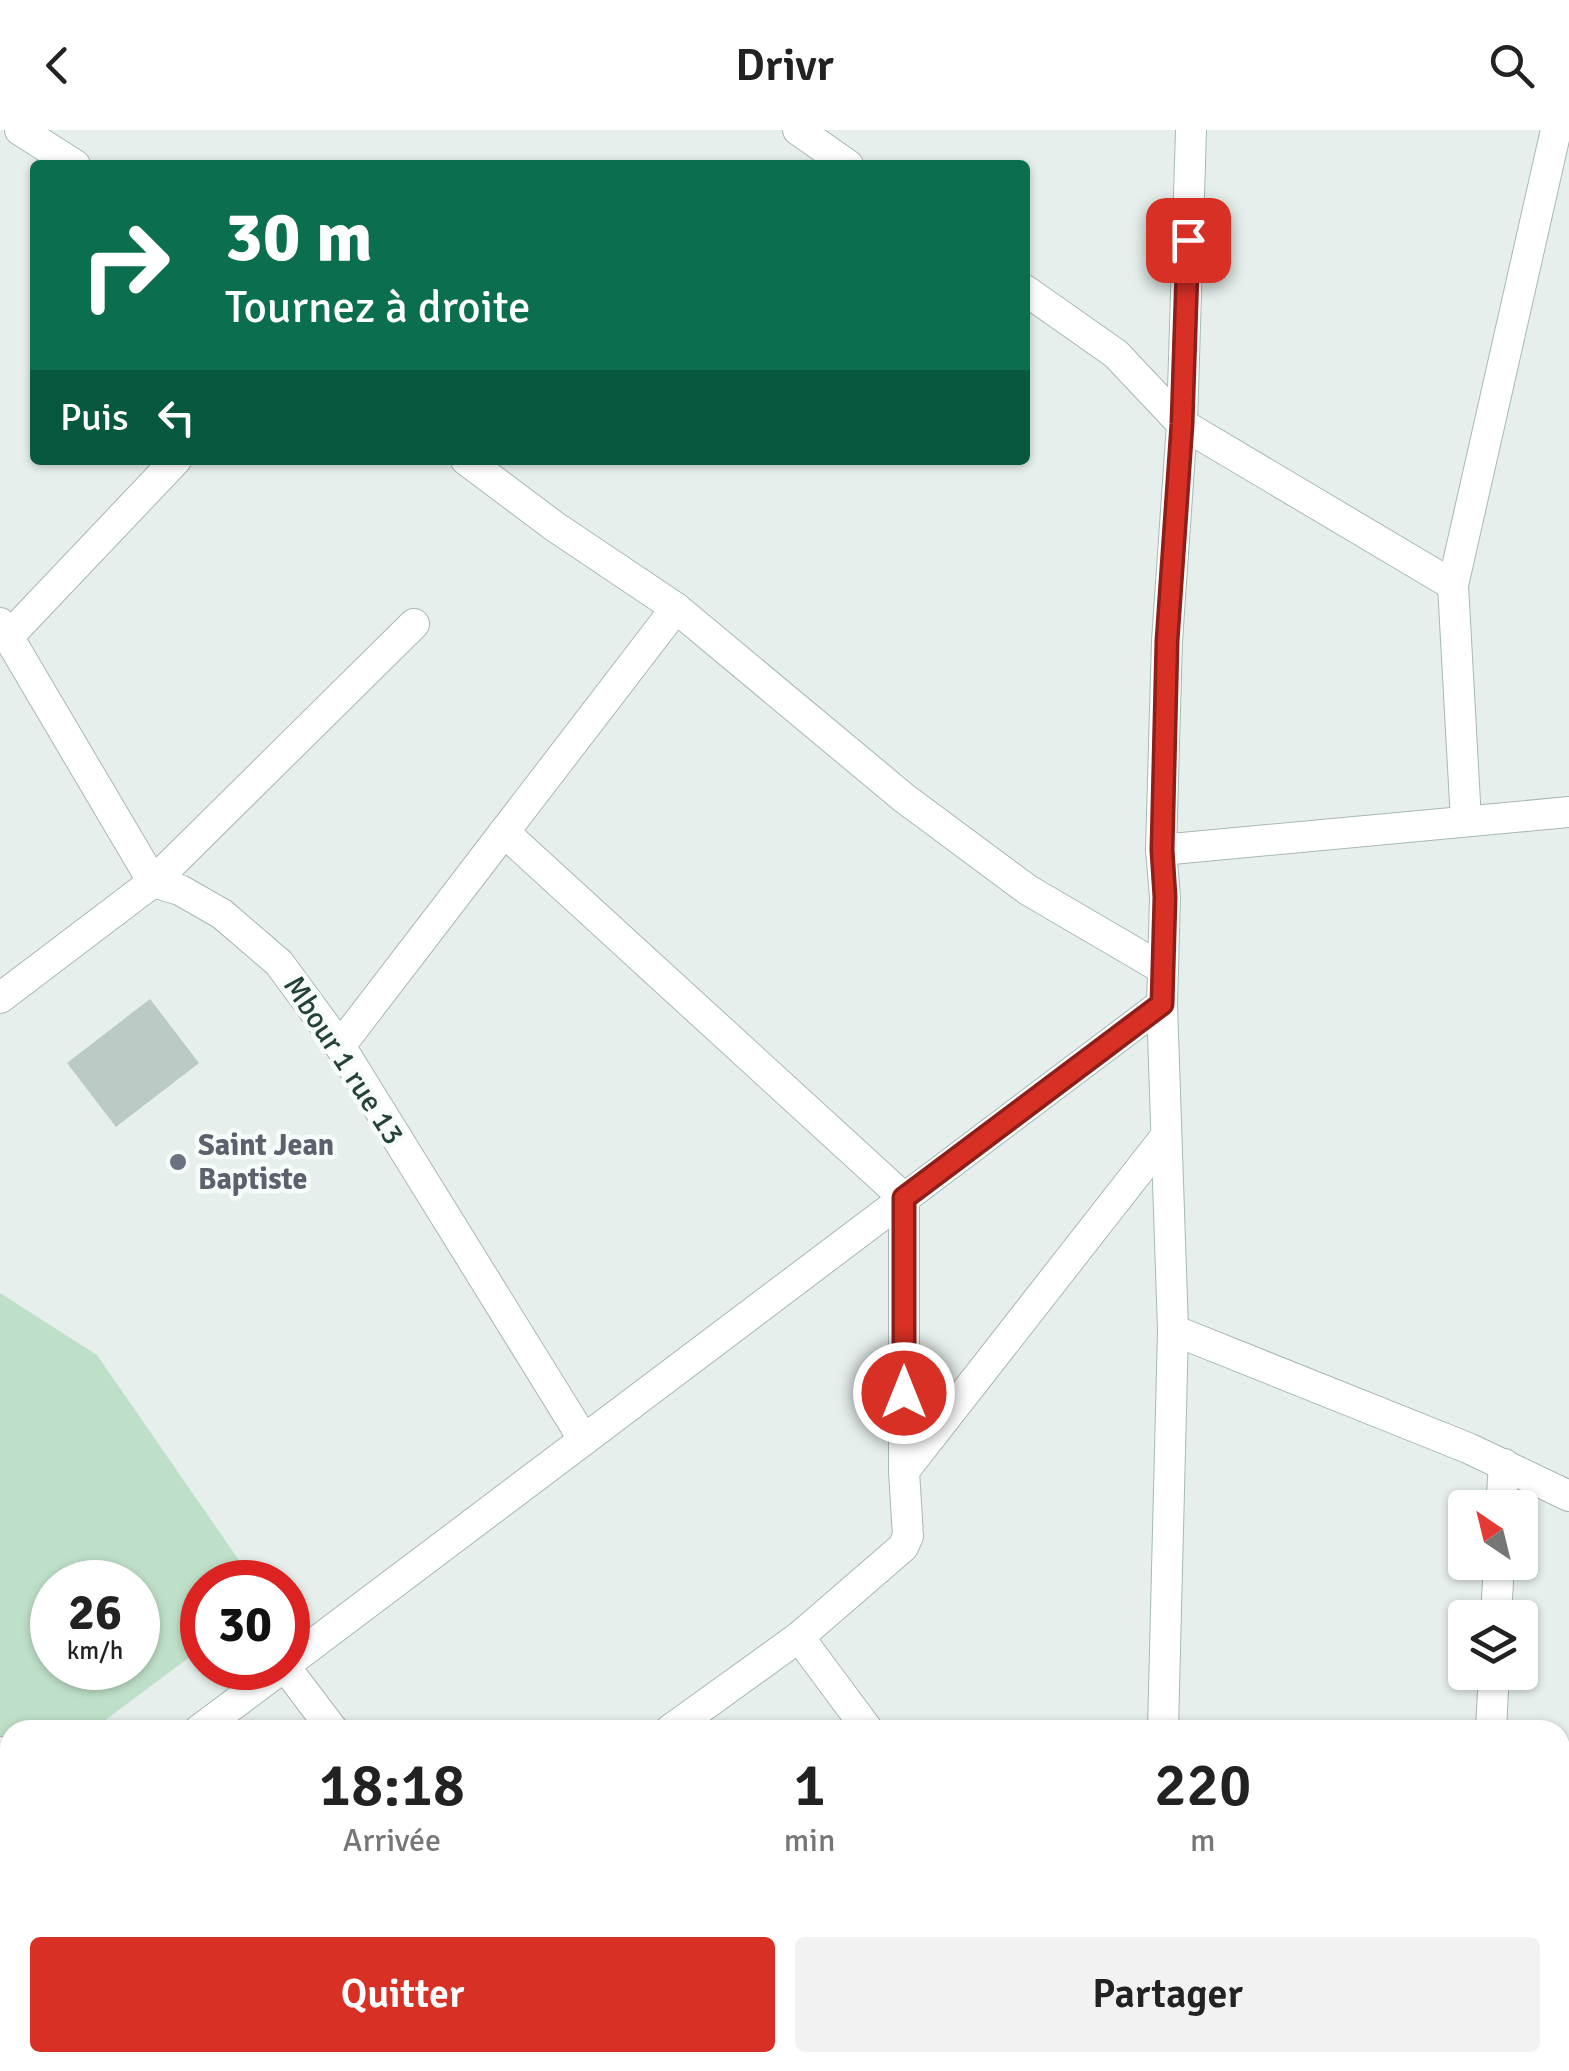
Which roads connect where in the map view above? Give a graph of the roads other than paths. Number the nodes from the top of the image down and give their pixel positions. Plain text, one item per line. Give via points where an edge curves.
1 (20, 130) edge
2 (798, 130) edge
3 (1191, 130) edge
4 (1554, 139) edge
5 (67, 160) edge
6 (841, 160) edge
7 (1030, 294) edge
8 (1182, 424) junction
9 (171, 465) edge
10 (473, 465) edge
11 (1453, 585) junction
12 (676, 608) junction
13 (414, 624) dead end
14 (4, 630) edge
15 (1569, 812) edge
16 (1466, 821) junction
17 (504, 832) junction
18 (1162, 850) junction
19 (153, 882) junction
20 (1163, 969) junction
21 (0, 998) edge
22 (1162, 1004) junction
23 (340, 1046) junction
24 (1166, 1136) junction
25 (904, 1198) junction
26 (1173, 1330) junction
27 (584, 1440) junction
28 (1504, 1464) junction
29 (904, 1471) junction
30 (1503, 1490) edge
31 (1569, 1496) edge
32 (799, 1637) junction
33 (310, 1647) edge
34 (253, 1690) edge
35 (303, 1690) edge
36 (1493, 1690) edge
37 (212, 1720) edge
38 (326, 1720) edge
39 (687, 1720) edge
40 (861, 1720) edge
41 (1163, 1720) edge
42 (1492, 1720) edge

1 - 5 street
2 - 6 street
3 - 8 street
4 - 11 street
7 - 8 street via 1116,354
8 - 11 street
8 - 18 street
9 - 14 street
10 - 12 street
11 - 16 street
12 - 17 street
12 - 20 street via 904,798 1028,890
13 - 19 street
14 - 19 street
15 - 16 street
16 - 18 street
17 - 23 street
17 - 25 street
18 - 20 street
19 - 21 street
19 - 23 street, Mbour 1 rue 13 via 222,914 279,963
20 - 22 street
22 - 24 street
22 - 25 street
23 - 27 street, Mbour 1 rue 13
24 - 26 street
24 - 29 street
25 - 27 street
25 - 29 street
26 - 28 street
26 - 41 street
27 - 33 street
28 - 30 street
28 - 31 street
29 - 32 street via 908,1536 902,1547
32 - 39 street
32 - 40 street
34 - 37 street
35 - 38 street
36 - 42 street

